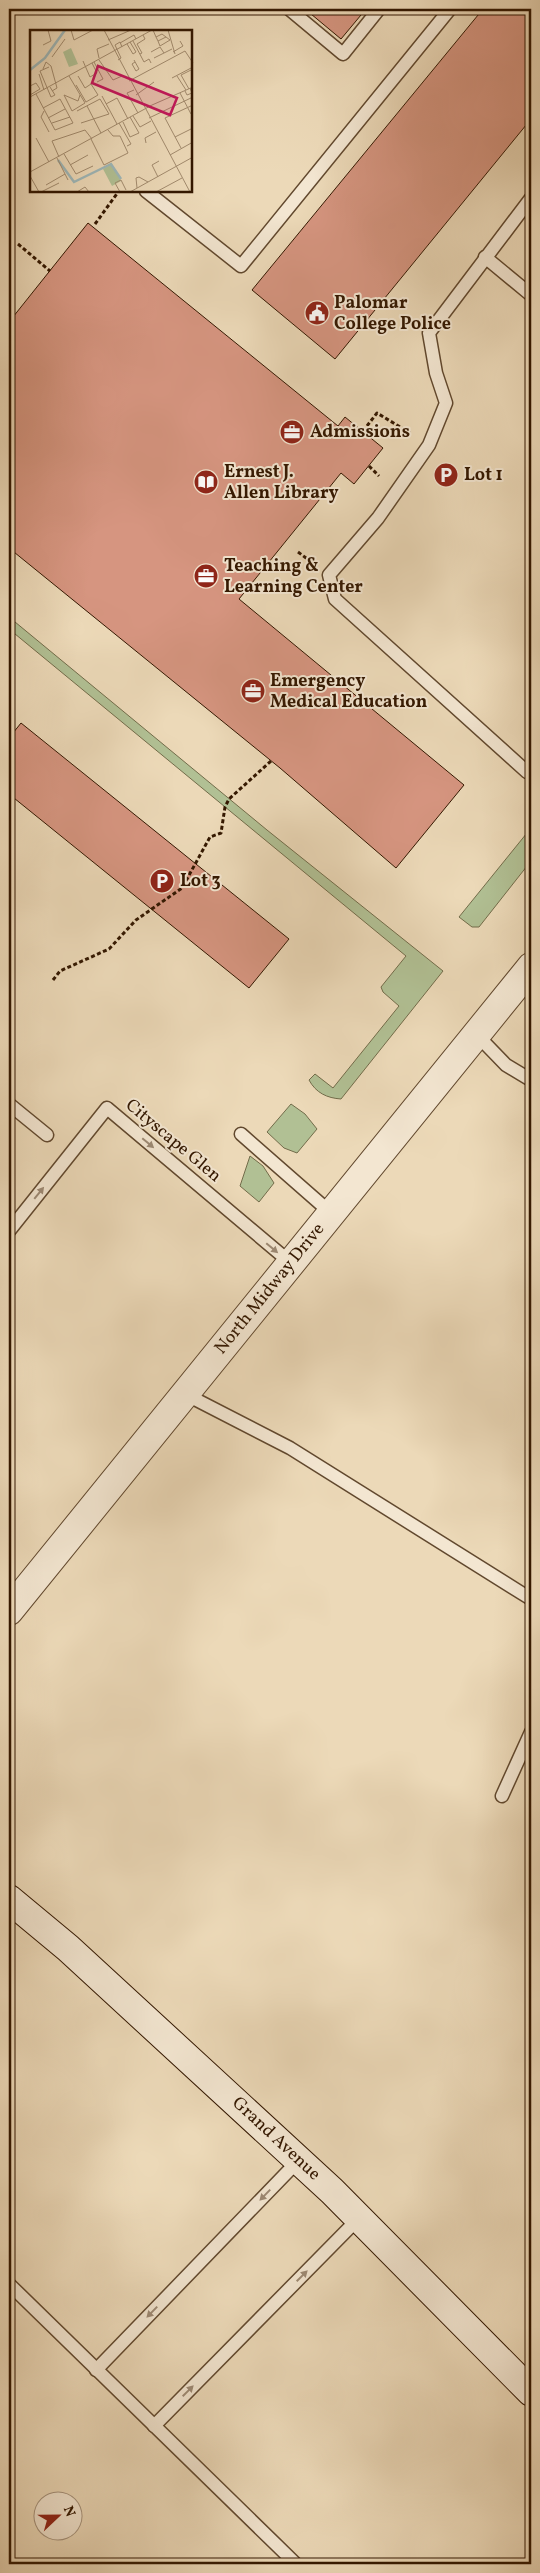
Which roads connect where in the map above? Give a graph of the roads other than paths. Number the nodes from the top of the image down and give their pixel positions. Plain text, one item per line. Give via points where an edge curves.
1 (289, 9) edge
2 (380, 9) edge
3 (450, 9) edge
4 (147, 192) edge
5 (531, 198) edge
6 (485, 257) junction
7 (531, 295) edge
8 (527, 772) dead end
9 (531, 967) edge
10 (476, 1034) junction
11 (531, 1080) edge
12 (9, 1104) edge
13 (241, 1134) dead end
14 (47, 1135) dead end
15 (331, 1213) junction
16 (9, 1231) edge
17 (291, 1263) junction
18 (185, 1394) junction
19 (531, 1599) edge
20 (9, 1611) edge
21 (531, 1732) edge
22 (502, 1796) dead end
23 (9, 1899) edge
24 (299, 2160) junction
25 (359, 2218) junction
26 (9, 2284) edge
27 (96, 2370) junction
28 (531, 2392) edge
29 (154, 2426) junction
30 (296, 2564) edge

1 - 2 lane via 343,54
3 - 4 lane via 242,266
5 - 6 lane
6 - 7 lane
6 - 8 lane via 429,333 436,373 446,403 429,445 378,518 328,575 335,599
9 - 10 street, North Midway Drive
10 - 11 lane via 506,1065
10 - 15 street, North Midway Drive
12 - 14 lane
13 - 15 lane
15 - 17 street, North Midway Drive
16 -> 17 lane, Cityscape Glen via 107,1108
17 - 18 street, North Midway Drive
18 - 19 lane via 290,1448
18 - 20 street, North Midway Drive
21 - 22 lane
23 - 24 street, Grand Avenue via 68,1948
24 - 25 street, Grand Avenue
24 -> 27 lane
25 - 28 street, Grand Avenue
29 -> 25 lane
26 - 27 lane
27 - 29 lane
29 - 30 lane

